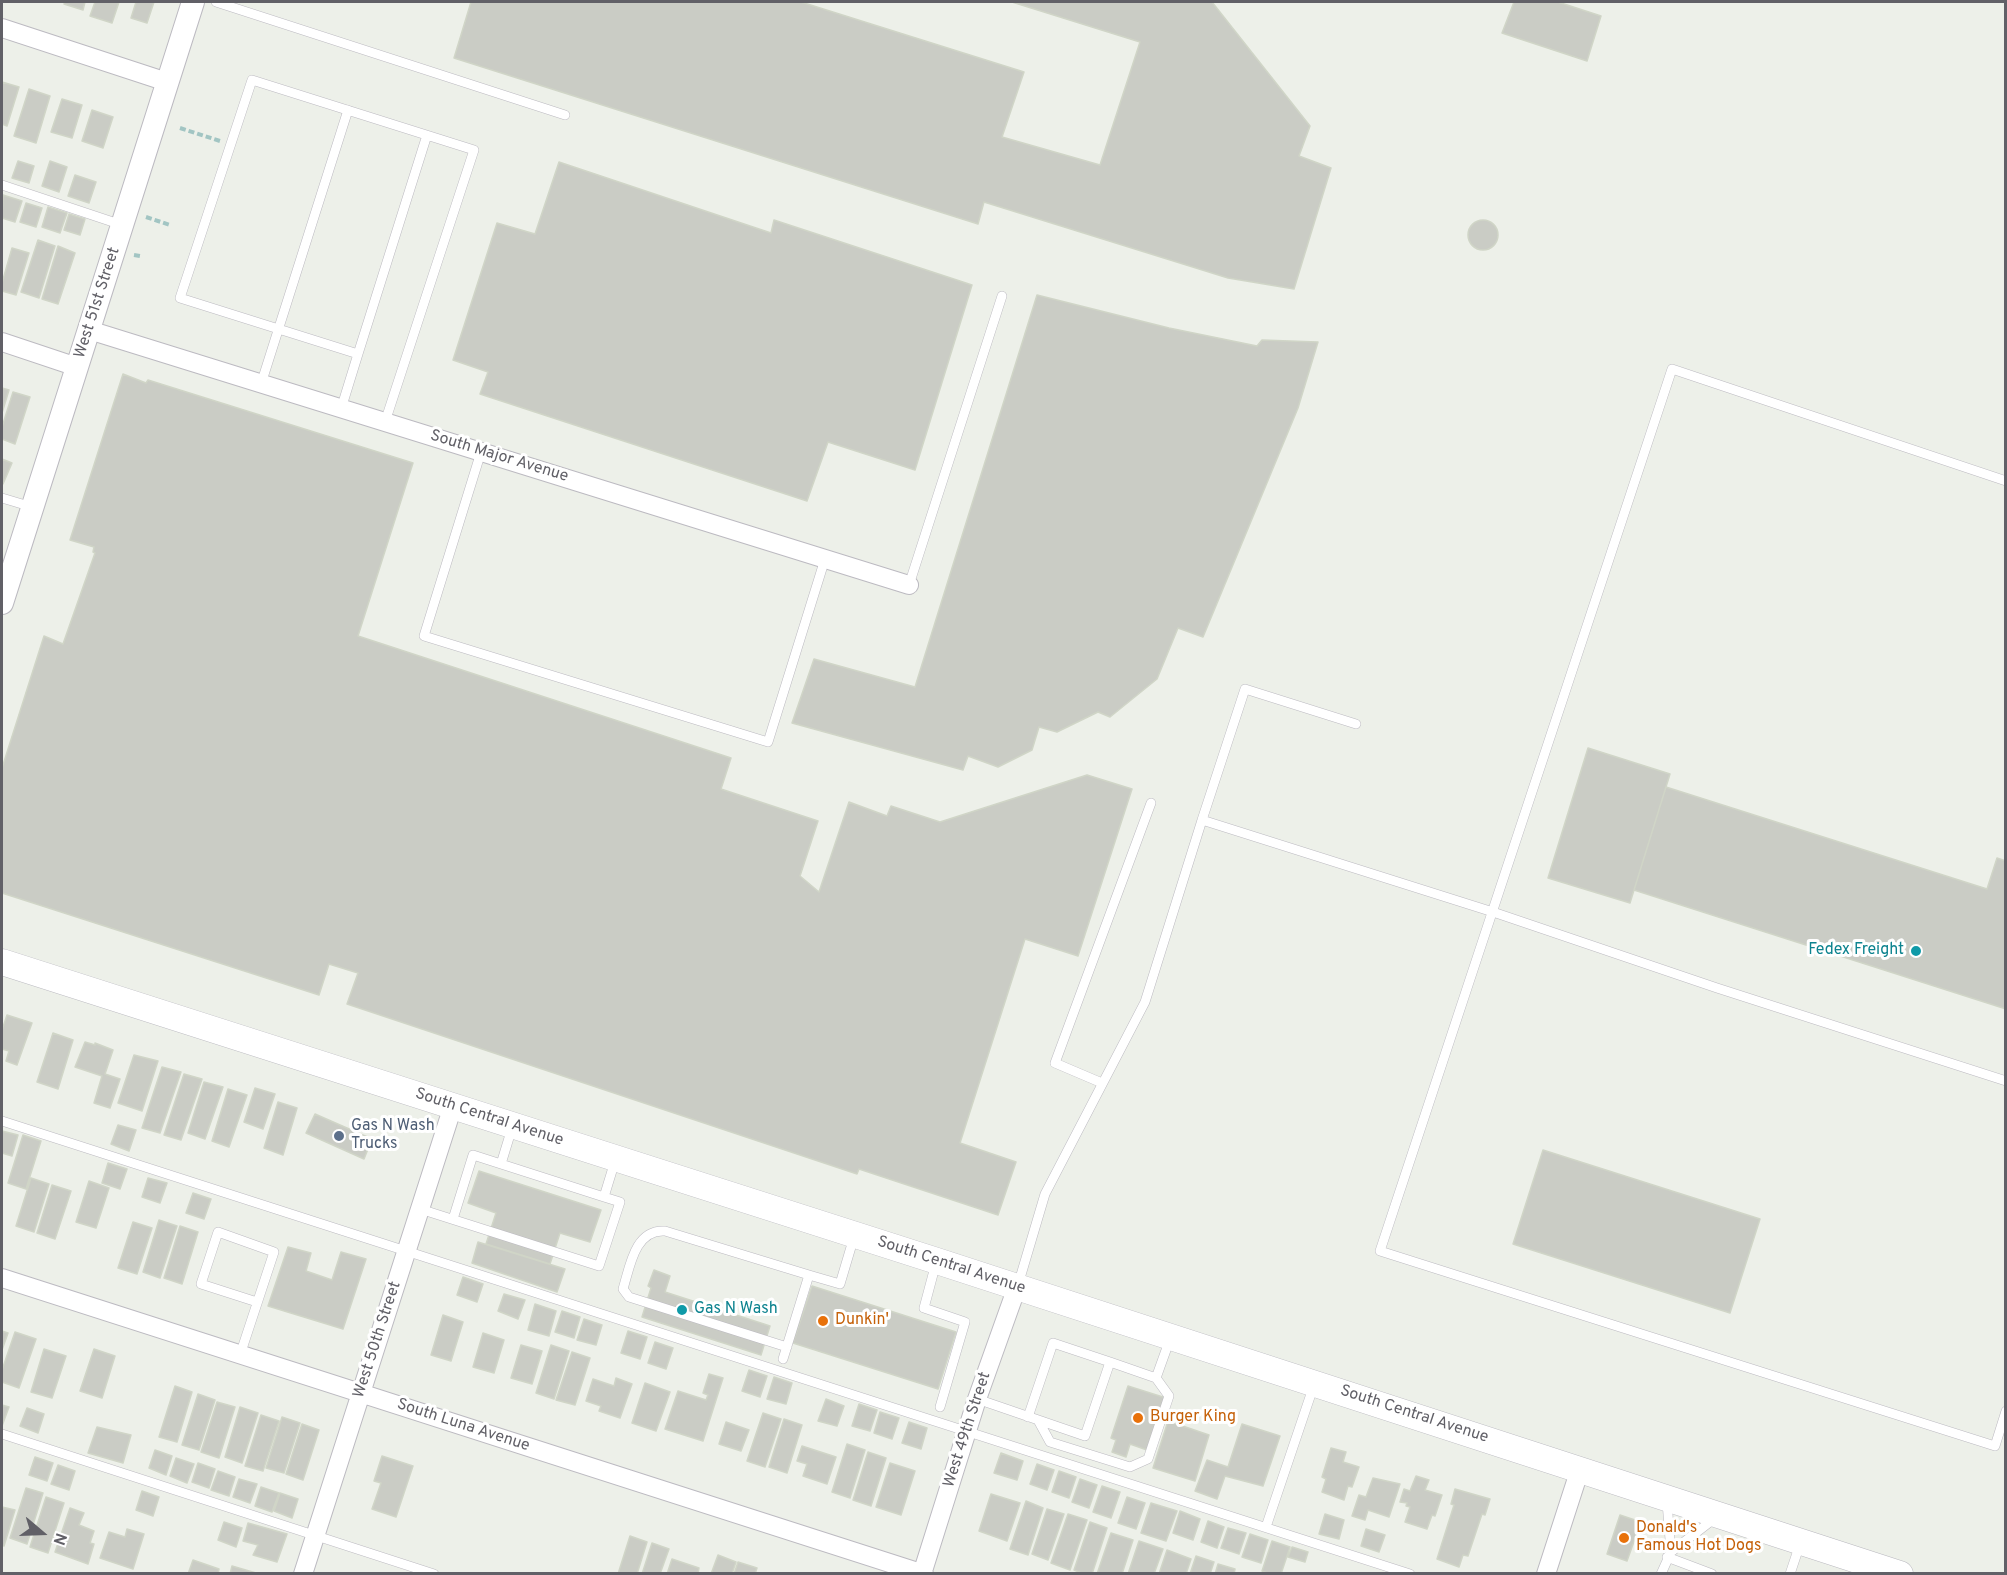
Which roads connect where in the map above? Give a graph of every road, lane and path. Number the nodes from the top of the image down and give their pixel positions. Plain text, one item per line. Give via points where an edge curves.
1 (193, 2) edge
2 (216, 2) edge
3 (2, 28) edge
4 (167, 82) junction
5 (348, 110) junction
6 (565, 115) dead end
7 (180, 128) dead end
8 (427, 135) junction
9 (221, 141) dead end
10 (2, 185) edge
11 (146, 218) dead end
12 (122, 225) junction
13 (170, 225) dead end
14 (134, 255) dead end
15 (140, 256) dead end
16 (1002, 296) dead end
17 (279, 329) junction
18 (89, 330) junction
19 (2, 342) edge
20 (358, 354) junction
21 (77, 367) junction
22 (261, 384) junction
23 (341, 409) junction
24 (385, 422) junction
25 (481, 452) junction
26 (2006, 481) edge
27 (2, 498) edge
28 (32, 507) junction
29 (825, 559) junction
30 (909, 585) joint
31 (2, 603) edge
32 (1356, 724) dead end
33 (1151, 803) dead end
34 (1202, 820) junction
35 (1493, 912) junction
36 (2, 962) edge
37 (2006, 1081) edge
38 (1102, 1083) junction
39 (453, 1106) junction
40 (2, 1121) edge
41 (513, 1126) junction
42 (616, 1158) junction
43 (501, 1164) junction
44 (604, 1197) junction
45 (420, 1209) junction
46 (453, 1219) junction
47 (855, 1235) junction
48 (406, 1251) junction
49 (937, 1261) junction
50 (809, 1275) junction
51 (2, 1278) edge
52 (1017, 1287) junction
53 (257, 1302) junction
54 (1170, 1336) junction
55 (787, 1347) junction
56 (240, 1355) junction
57 (783, 1359) dead end
58 (1110, 1362) junction
59 (1156, 1378) junction
60 (1314, 1383) junction
61 (361, 1393) junction
62 (977, 1399) junction
63 (940, 1407) dead end
64 (2006, 1411) edge
65 (1028, 1417) junction
66 (1038, 1420) junction
67 (967, 1431) junction
68 (2, 1434) edge
69 (1580, 1469) junction
70 (1667, 1496) junction
71 (1720, 1515) junction
72 (1266, 1527) junction
73 (315, 1535) junction
74 (1801, 1541) junction
75 (1669, 1555) junction
76 (923, 1573) edge
77 (303, 1574) edge
78 (434, 1574) edge
79 (1410, 1574) edge
80 (1546, 1574) edge
81 (1661, 1574) edge
82 (1712, 1574) edge
83 (1790, 1574) edge
84 (1900, 1574) edge

1 - 4 street, West 51st Street
2 - 6 lane
3 - 4 street
4 - 12 street, West 51st Street
5 - 8 lane
5 - 17 lane
5 - 17 lane via 252,80 180,298
7 - 9 path
8 - 20 lane
8 - 24 lane via 474,150
10 - 12 lane
11 - 13 path
12 - 18 street, West 51st Street
14 - 15 path
16 - 30 lane
17 - 20 lane
17 - 22 lane
18 - 21 street, West 51st Street
18 - 22 street, South Major Avenue
19 - 21 street
20 - 23 lane
21 - 28 street, West 51st Street
22 - 23 street, South Major Avenue
23 - 24 street, South Major Avenue
24 - 25 street, South Major Avenue
25 - 29 street, South Major Avenue
25 - 29 lane via 424,636 768,742
26 - 35 lane via 1672,369
27 - 28 lane
28 - 31 street, West 51st Street
29 - 30 street, South Major Avenue
32 - 34 lane via 1245,689
33 - 38 lane via 1056,1063
34 - 35 lane
34 - 38 lane via 1145,1002
35 - 37 lane
35 - 64 lane via 1380,1251 1995,1446
36 - 39 main road, South Central Avenue
38 - 52 lane via 1045,1194
39 - 41 main road, South Central Avenue
39 - 45 street, West 50th Street
40 - 48 lane
41 - 42 main road, South Central Avenue
41 - 43 lane
42 - 44 lane
42 - 47 main road, South Central Avenue
43 - 44 lane
43 - 46 lane via 473,1155
44 - 46 lane via 620,1202 599,1266
45 - 46 lane
45 - 48 street, West 50th Street
47 - 49 main road, South Central Avenue
47 - 50 lane via 840,1284
48 - 61 street, West 50th Street
48 - 67 lane
49 - 52 main road, South Central Avenue
49 - 63 lane via 924,1308 965,1322
50 - 55 lane
50 - 55 lane via 665,1231 654,1230 634,1252 623,1289 629,1297
51 - 56 street, South Luna Avenue
52 - 54 main road, South Central Avenue
52 - 62 street, West 49th Street
53 - 53 lane via 274,1252 218,1232 201,1284
53 - 56 lane
54 - 59 lane
54 - 60 main road, South Central Avenue
55 - 57 lane
56 - 61 street, South Luna Avenue
58 - 59 lane
58 - 65 lane via 1053,1343
58 - 66 lane via 1085,1436
59 - 66 lane via 1169,1396 1148,1459 1130,1467 1050,1442
60 - 69 main road, South Central Avenue
60 - 72 lane
61 - 73 street, West 50th Street
61 - 76 street, South Luna Avenue
62 - 65 lane
62 - 67 street, West 49th Street
65 - 66 lane
67 - 72 lane
67 - 76 street, West 49th Street
68 - 73 lane
69 - 70 main road, South Central Avenue
69 - 80 street
70 - 71 main road, South Central Avenue
70 - 75 lane
71 - 74 main road, South Central Avenue
71 - 75 lane
72 - 79 lane
73 - 77 street, West 50th Street
73 - 78 lane
74 - 83 lane
74 - 84 main road, South Central Avenue
75 - 81 lane
75 - 82 lane

